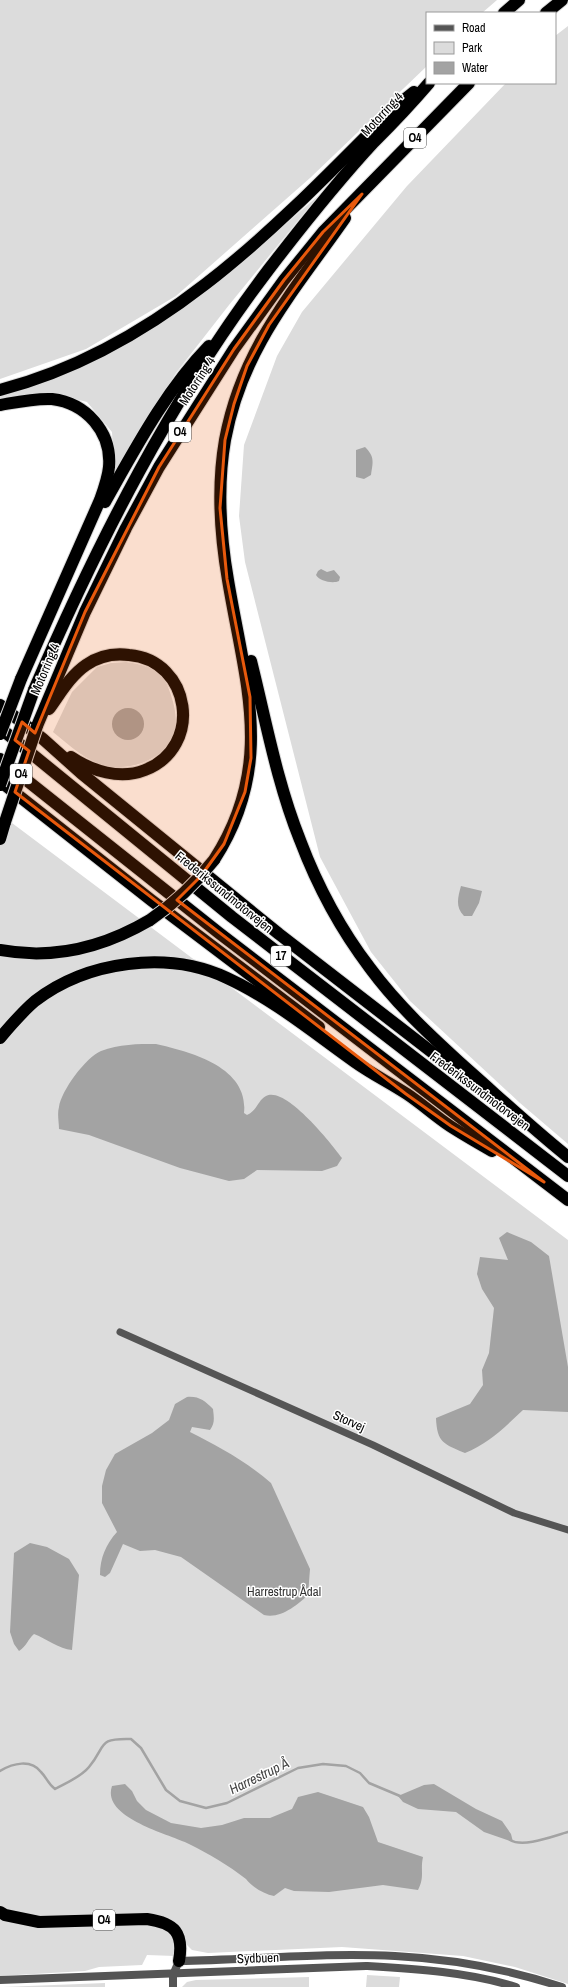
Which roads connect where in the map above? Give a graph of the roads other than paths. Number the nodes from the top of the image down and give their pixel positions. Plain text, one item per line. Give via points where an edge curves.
1 (519, 0) edge
2 (562, 0) edge
3 (505, 12) edge
4 (547, 12) edge
5 (426, 84) edge
6 (426, 84) edge
7 (468, 84) edge
8 (362, 194) junction
9 (230, 324) junction
10 (0, 390) edge
11 (0, 405) edge
12 (83, 541) junction
13 (232, 604) junction
14 (49, 704) junction
15 (0, 705) edge
16 (0, 728) edge
17 (0, 734) edge
18 (43, 739) junction
19 (0, 758) edge
20 (0, 781) edge
21 (0, 785) edge
22 (0, 840) edge
23 (0, 950) edge
24 (0, 1038) edge
25 (406, 1094) junction
26 (519, 1117) junction
27 (568, 1157) edge
28 (568, 1176) edge
29 (544, 1182) junction
30 (568, 1200) edge
31 (120, 1332) dead end
32 (568, 1530) edge
33 (0, 1912) edge
34 (179, 1961) junction
35 (174, 1973) junction
36 (0, 1980) edge
37 (173, 1987) edge
38 (516, 1987) edge
39 (562, 1987) edge

1 - 3 highway
2 - 4 highway
5 - 9 highway, Motorring 4 / O4 via 324,202
6 - 10 highway via 394,108 268,233 178,306 137,332 93,355 49,374
7 - 8 highway, Motorring 4 / O4
8 - 13 highway via 268,325 247,366 234,404 226,440 220,508
8 - 14 highway, Motorring 4 / O4 via 323,232 284,280 234,349 159,467 85,612
9 - 12 highway via 192,366 161,409
9 - 21 highway, Motorring 4 / O4, bridge via 146,457 118,508 70,605 34,690
11 - 12 highway via 43,399 67,402 86,412 100,429 107,443 109,468
12 - 17 highway, bridge via 21,679
13 - 23 highway, bridge via 250,697 251,758 245,792 235,821 214,860 170,907 109,941 61,952 35,954
13 - 26 highway via 249,652 281,784 299,839 329,904 370,969 401,1005
14 - 18 highway via 86,665 108,656 135,655 160,666 170,676 178,689 184,718 175,747 163,760 140,772 102,772 84,765
14 - 22 highway, O4, bridge via 37,726
15 - 18 highway
16 - 28 highway, Frederikssundmotorvejen / 17 via 232,917
18 - 26 highway via 81,774 279,934 492,1099
19 - 29 highway, 17 via 219,933
20 - 25 highway via 151,900
24 - 25 highway via 36,1001 89,973 146,962 177,964 226,977 255,992 371,1074
25 - 29 highway via 451,1126
26 - 27 highway
29 - 30 highway, 17
31 - 32 street, Storvej via 373,1445 514,1513
33 - 34 highway, O4 via 39,1922 147,1919 159,1921 168,1925 178,1935 181,1947
34 - 35 street
34 - 39 street, Sydbuen via 395,1956 480,1965
35 - 36 street, Sydbuen
35 - 37 street
35 - 38 street, Sydbuen via 366,1966 456,1974

